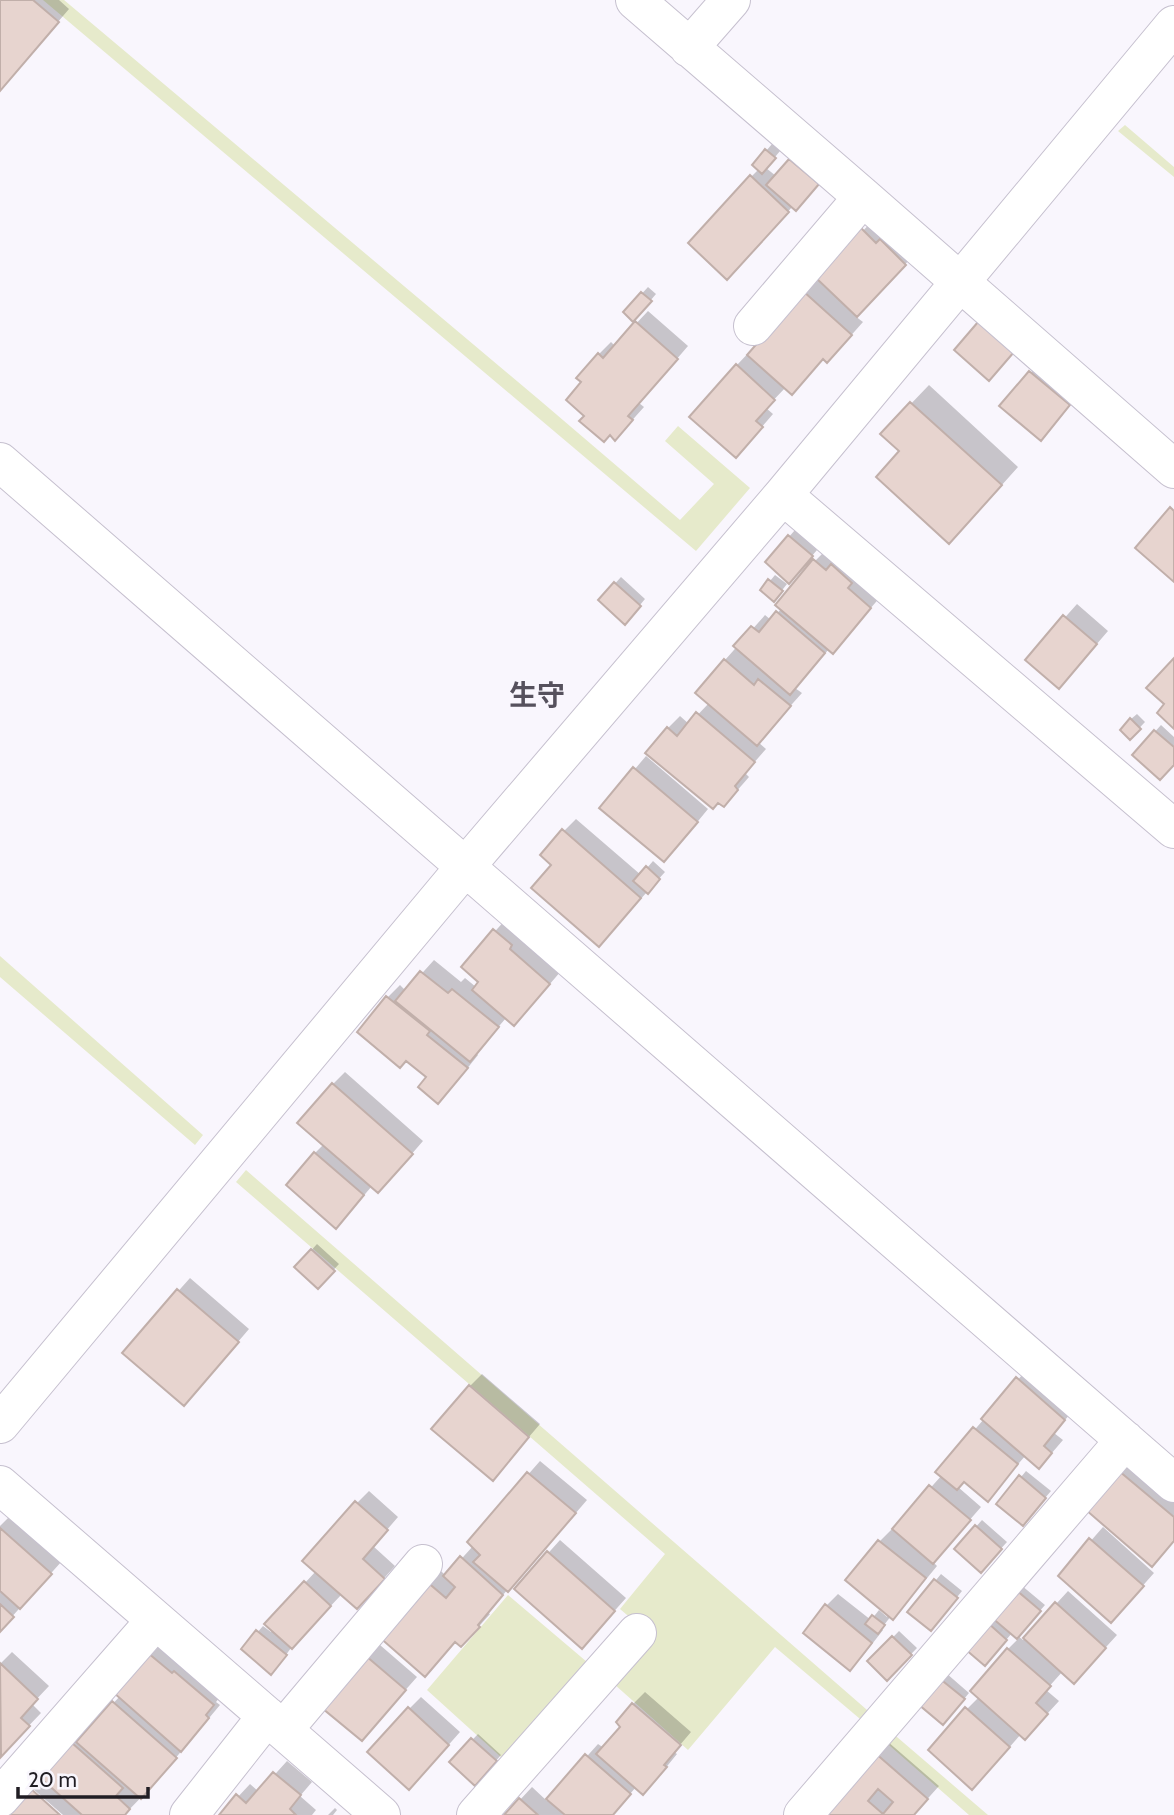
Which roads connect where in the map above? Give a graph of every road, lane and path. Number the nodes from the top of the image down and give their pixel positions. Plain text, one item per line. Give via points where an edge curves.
1 (635, 0) edge
2 (731, 0) edge
3 (1174, 25) edge
4 (690, 48) junction
5 (863, 197) junction
6 (960, 281) junction
7 (753, 326) dead end
8 (0, 462) edge
9 (1174, 469) edge
10 (783, 495) junction
11 (1174, 829) edge
12 (465, 867) junction
13 (0, 1424) edge
14 (1125, 1440) junction
15 (1169, 1468) edge
16 (0, 1485) edge
17 (423, 1564) dead end
18 (155, 1621) junction
19 (637, 1633) dead end
20 (275, 1723) junction
21 (0, 1798) edge
22 (189, 1815) edge
23 (381, 1815) edge
24 (476, 1815) edge
25 (803, 1815) edge

1 - 4 street
2 - 4 street
3 - 6 street
4 - 5 street
5 - 6 street
5 - 7 street
6 - 9 street
6 - 10 street
8 - 12 street
10 - 11 street
10 - 12 street
12 - 13 street
12 - 14 street
14 - 15 street
14 - 25 street
16 - 18 street
17 - 20 street
18 - 20 street
18 - 21 street
19 - 24 street
20 - 22 street
20 - 23 street

